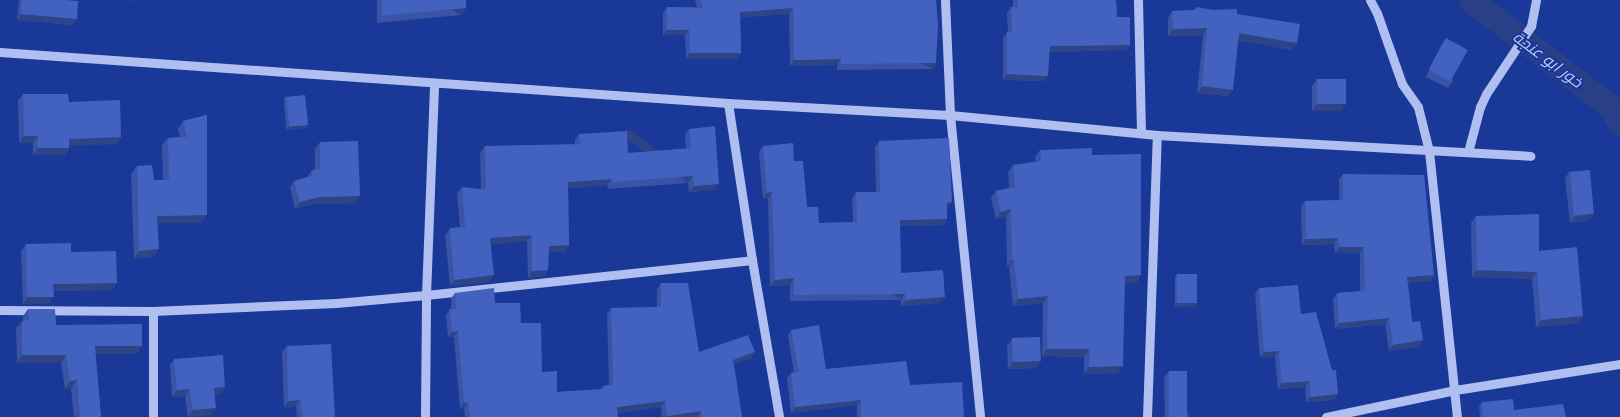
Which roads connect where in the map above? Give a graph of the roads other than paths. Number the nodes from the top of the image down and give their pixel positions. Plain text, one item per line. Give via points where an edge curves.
1 (945, 0) edge
2 (1138, 0) edge
3 (1370, 0) edge
4 (1536, 0) edge
5 (0, 52) edge
6 (434, 83) junction
7 (728, 104) junction
8 (950, 115) junction
9 (1141, 133) junction
10 (1158, 135) junction
11 (1429, 151) junction
12 (1468, 152) junction
13 (1530, 156) dead end
14 (752, 260) junction
15 (426, 295) junction
16 (0, 310) edge
17 (153, 311) junction
18 (1620, 364) edge
19 (1455, 390) junction
20 (153, 417) edge
21 (425, 417) edge
22 (779, 417) edge
23 (980, 417) edge
24 (1148, 417) edge
25 (1326, 417) edge
26 (1458, 417) edge

1 - 8 street
2 - 9 street
3 - 11 street via 1378,13 1402,84 1418,107
4 - 12 street via 1531,26 1480,107
5 - 6 street
6 - 7 street
6 - 15 street
7 - 8 street
7 - 14 street
8 - 9 street
8 - 23 street
9 - 10 street
10 - 11 street
10 - 24 street
11 - 12 street
11 - 19 street
12 - 13 street
14 - 15 street
14 - 22 street
15 - 17 street via 336,303
15 - 21 street
16 - 17 street
17 - 20 street
18 - 19 street
19 - 25 street
19 - 26 street

